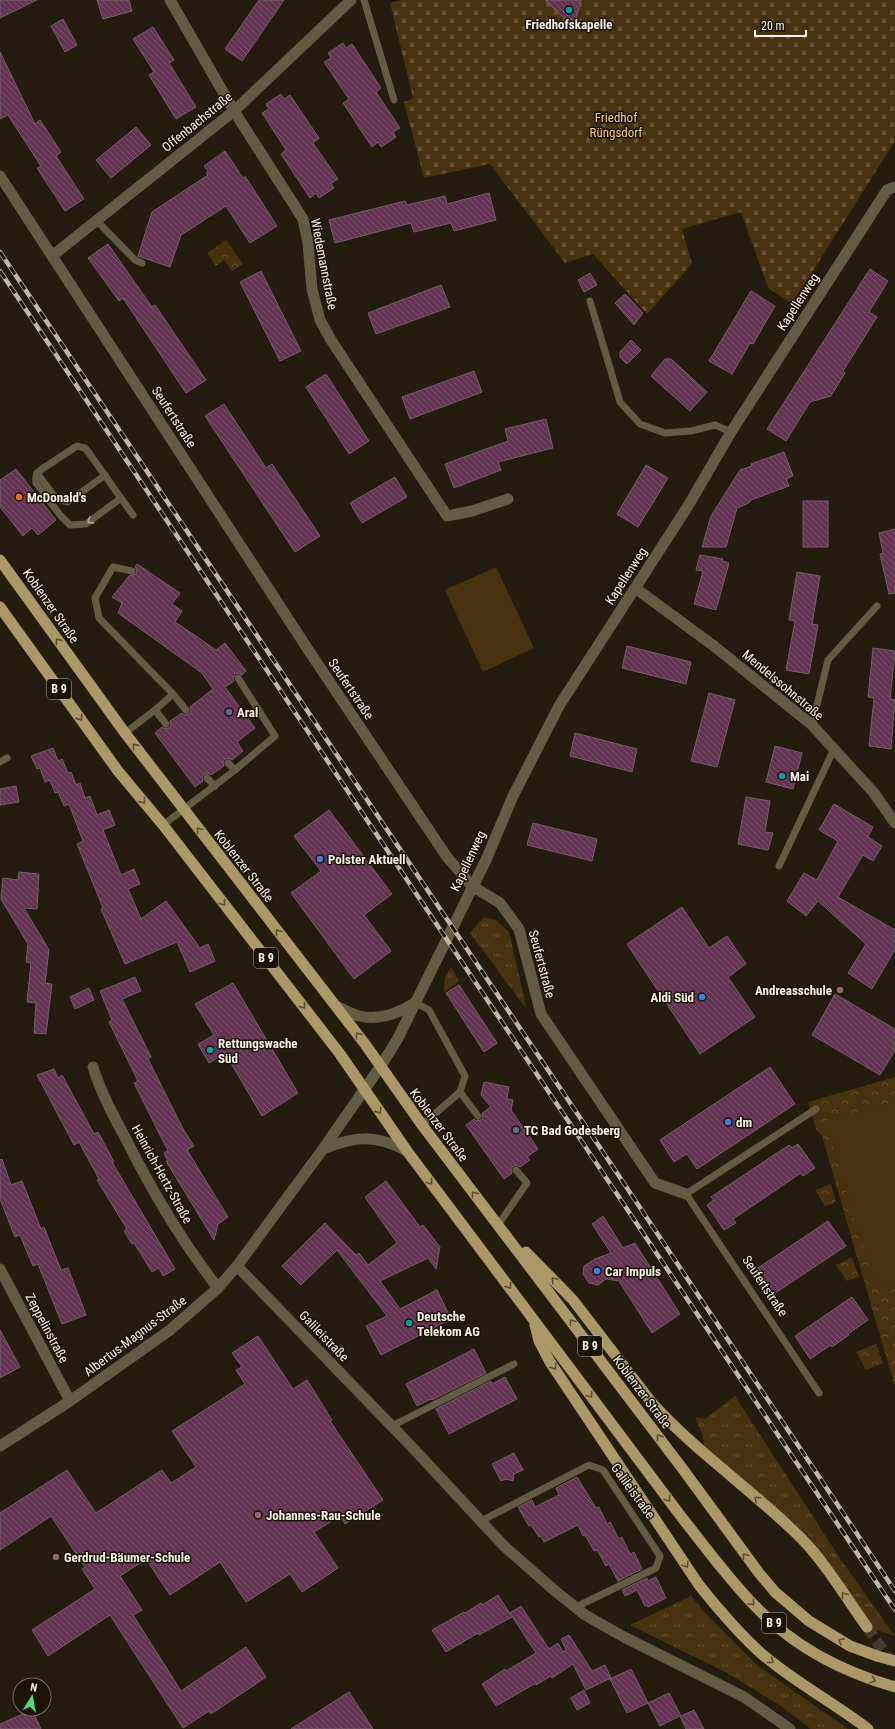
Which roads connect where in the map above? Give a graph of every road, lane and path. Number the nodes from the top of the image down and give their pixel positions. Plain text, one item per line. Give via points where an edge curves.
1 (170, 0) edge
2 (351, 0) edge
3 (364, 0) edge
4 (394, 100) dead end
5 (234, 111) junction
6 (0, 176) edge
7 (895, 187) edge
8 (96, 220) junction
9 (52, 256) junction
10 (142, 263) dead end
11 (590, 301) dead end
12 (730, 432) junction
13 (40, 471) junction
14 (105, 475) junction
15 (121, 498) junction
16 (508, 499) dead end
17 (133, 515) dead end
18 (0, 560) edge
19 (132, 571) dead end
20 (635, 588) junction
21 (877, 606) dead end
22 (0, 607) edge
23 (238, 678) dead end
24 (173, 694) junction
25 (155, 710) junction
26 (186, 710) dead end
27 (166, 724) dead end
28 (812, 725) junction
29 (125, 733) junction
30 (834, 749) junction
31 (7, 758) dead end
32 (0, 762) edge
33 (228, 763) dead end
34 (235, 770) junction
35 (207, 778) dead end
36 (214, 786) junction
37 (184, 810) junction
38 (895, 824) edge
39 (163, 825) junction
40 (779, 866) dead end
41 (472, 886) junction
42 (416, 1003) junction
43 (336, 1006) junction
44 (93, 1067) dead end
45 (380, 1067) junction
46 (364, 1090) junction
47 (460, 1092) junction
48 (816, 1109) dead end
49 (478, 1116) dead end
50 (422, 1125) junction
51 (323, 1149) junction
52 (407, 1151) junction
53 (516, 1170) dead end
54 (686, 1194) junction
55 (498, 1225) junction
56 (237, 1266) junction
57 (0, 1269) edge
58 (218, 1288) junction
59 (534, 1319) junction
60 (514, 1364) dead end
61 (819, 1393) dead end
62 (70, 1401) junction
63 (392, 1426) junction
64 (0, 1446) edge
65 (480, 1521) junction
66 (576, 1607) junction
67 (867, 1627) tunnel mouth
68 (895, 1661) edge
69 (895, 1687) edge
70 (790, 1729) edge
71 (868, 1729) edge

1 - 5 street, Wiedemannstraße
2 - 5 street, Offenbachstraße
3 - 4 lane
5 - 8 street, Offenbachstraße
5 - 16 street, Wiedemannstraße via 303,219 312,289 320,320 446,516 472,511
6 - 9 street, Seufertstraße
7 - 12 street, Kapellenweg via 887,190
8 - 9 street, Offenbachstraße
8 - 10 lane via 135,260
9 - 41 street, Seufertstraße via 309,651 447,857
11 - 12 lane via 620,402 640,424 665,433 691,431 715,425
12 - 20 street, Kapellenweg via 688,506
13 - 14 lane via 77,446 81,446
13 - 14 lane via 56,498 68,502
15 -> 13 lane via 86,524 70,525 36,483
14 - 15 lane
15 - 17 lane
29 -> 18 main road, Koblenzer Straße / B 9
19 - 24 lane via 113,567 95,598 99,618
20 - 28 street, Mendelssohnstraße via 714,646
20 - 41 street, Kapellenweg via 558,706
21 - 28 lane via 828,660
22 -> 39 main road, B 9 via 118,771
23 - 34 lane via 275,736
24 - 25 lane
24 - 26 lane
25 - 27 lane
25 - 29 lane
28 - 30 street, Mendelssohnstraße
37 -> 29 main road, Koblenzer Straße / B 9
30 - 38 street, Mendelssohnstraße via 874,793
30 - 40 lane
31 - 32 lane
33 - 34 lane
34 - 36 lane
35 - 36 lane
36 - 37 lane
37 - 39 lane
43 -> 37 main road, Koblenzer Straße / B 9
39 -> 46 main road, B 9 via 340,1054
41 - 42 street, Kapellenweg
41 - 54 street, Seufertstraße via 500,903 519,929 541,1014 655,1183
42 - 43 street via 401,1012 376,1017 359,1016
42 - 45 street, Kapellenweg via 398,1040
42 - 47 lane via 429,1010 465,1076
45 -> 43 main road, Koblenzer Straße / B 9
44 - 58 street, Heinrich-Hertz-Straße via 100,1089 146,1178 182,1237
45 - 46 street, Kapellenweg
45 - 50 main road, Koblenzer Straße / B 9
46 - 51 street, Albertus-Magnus-Straße
46 -> 52 main road, B 9
47 - 49 lane
47 - 50 lane
48 - 54 lane
55 -> 50 main road, Koblenzer Straße / B 9
51 - 52 street via 345,1140 365,1138 393,1143
51 - 56 street, Albertus-Magnus-Straße
52 -> 59 main road, B 9
53 - 55 lane via 527,1182
54 - 61 lane, Seufertstraße
67 -> 55 main road via 802,1540 665,1418 573,1300
68 -> 55 main road, Koblenzer Straße / B 9, bridge via 850,1646 832,1637 775,1592 742,1552 682,1468
56 - 58 street, Albertus-Magnus-Straße
56 - 63 street, Galileistraße
57 - 62 street, Zeppelinstraße
58 - 62 street, Albertus-Magnus-Straße via 170,1330
59 -> 69 main road, B 9 via 683,1519 757,1609 790,1637 822,1658 849,1671
59 -> 71 main road via 539,1341 550,1362 699,1585 763,1655
60 - 63 lane
62 - 64 street, Albertus-Magnus-Straße
63 - 65 street, Galileistraße
65 - 66 street, Galileistraße via 504,1546
65 - 66 lane, Galileistraße via 588,1465 603,1470 660,1556 656,1568
66 - 70 street, Galileistraße via 585,1615 624,1637 744,1697

